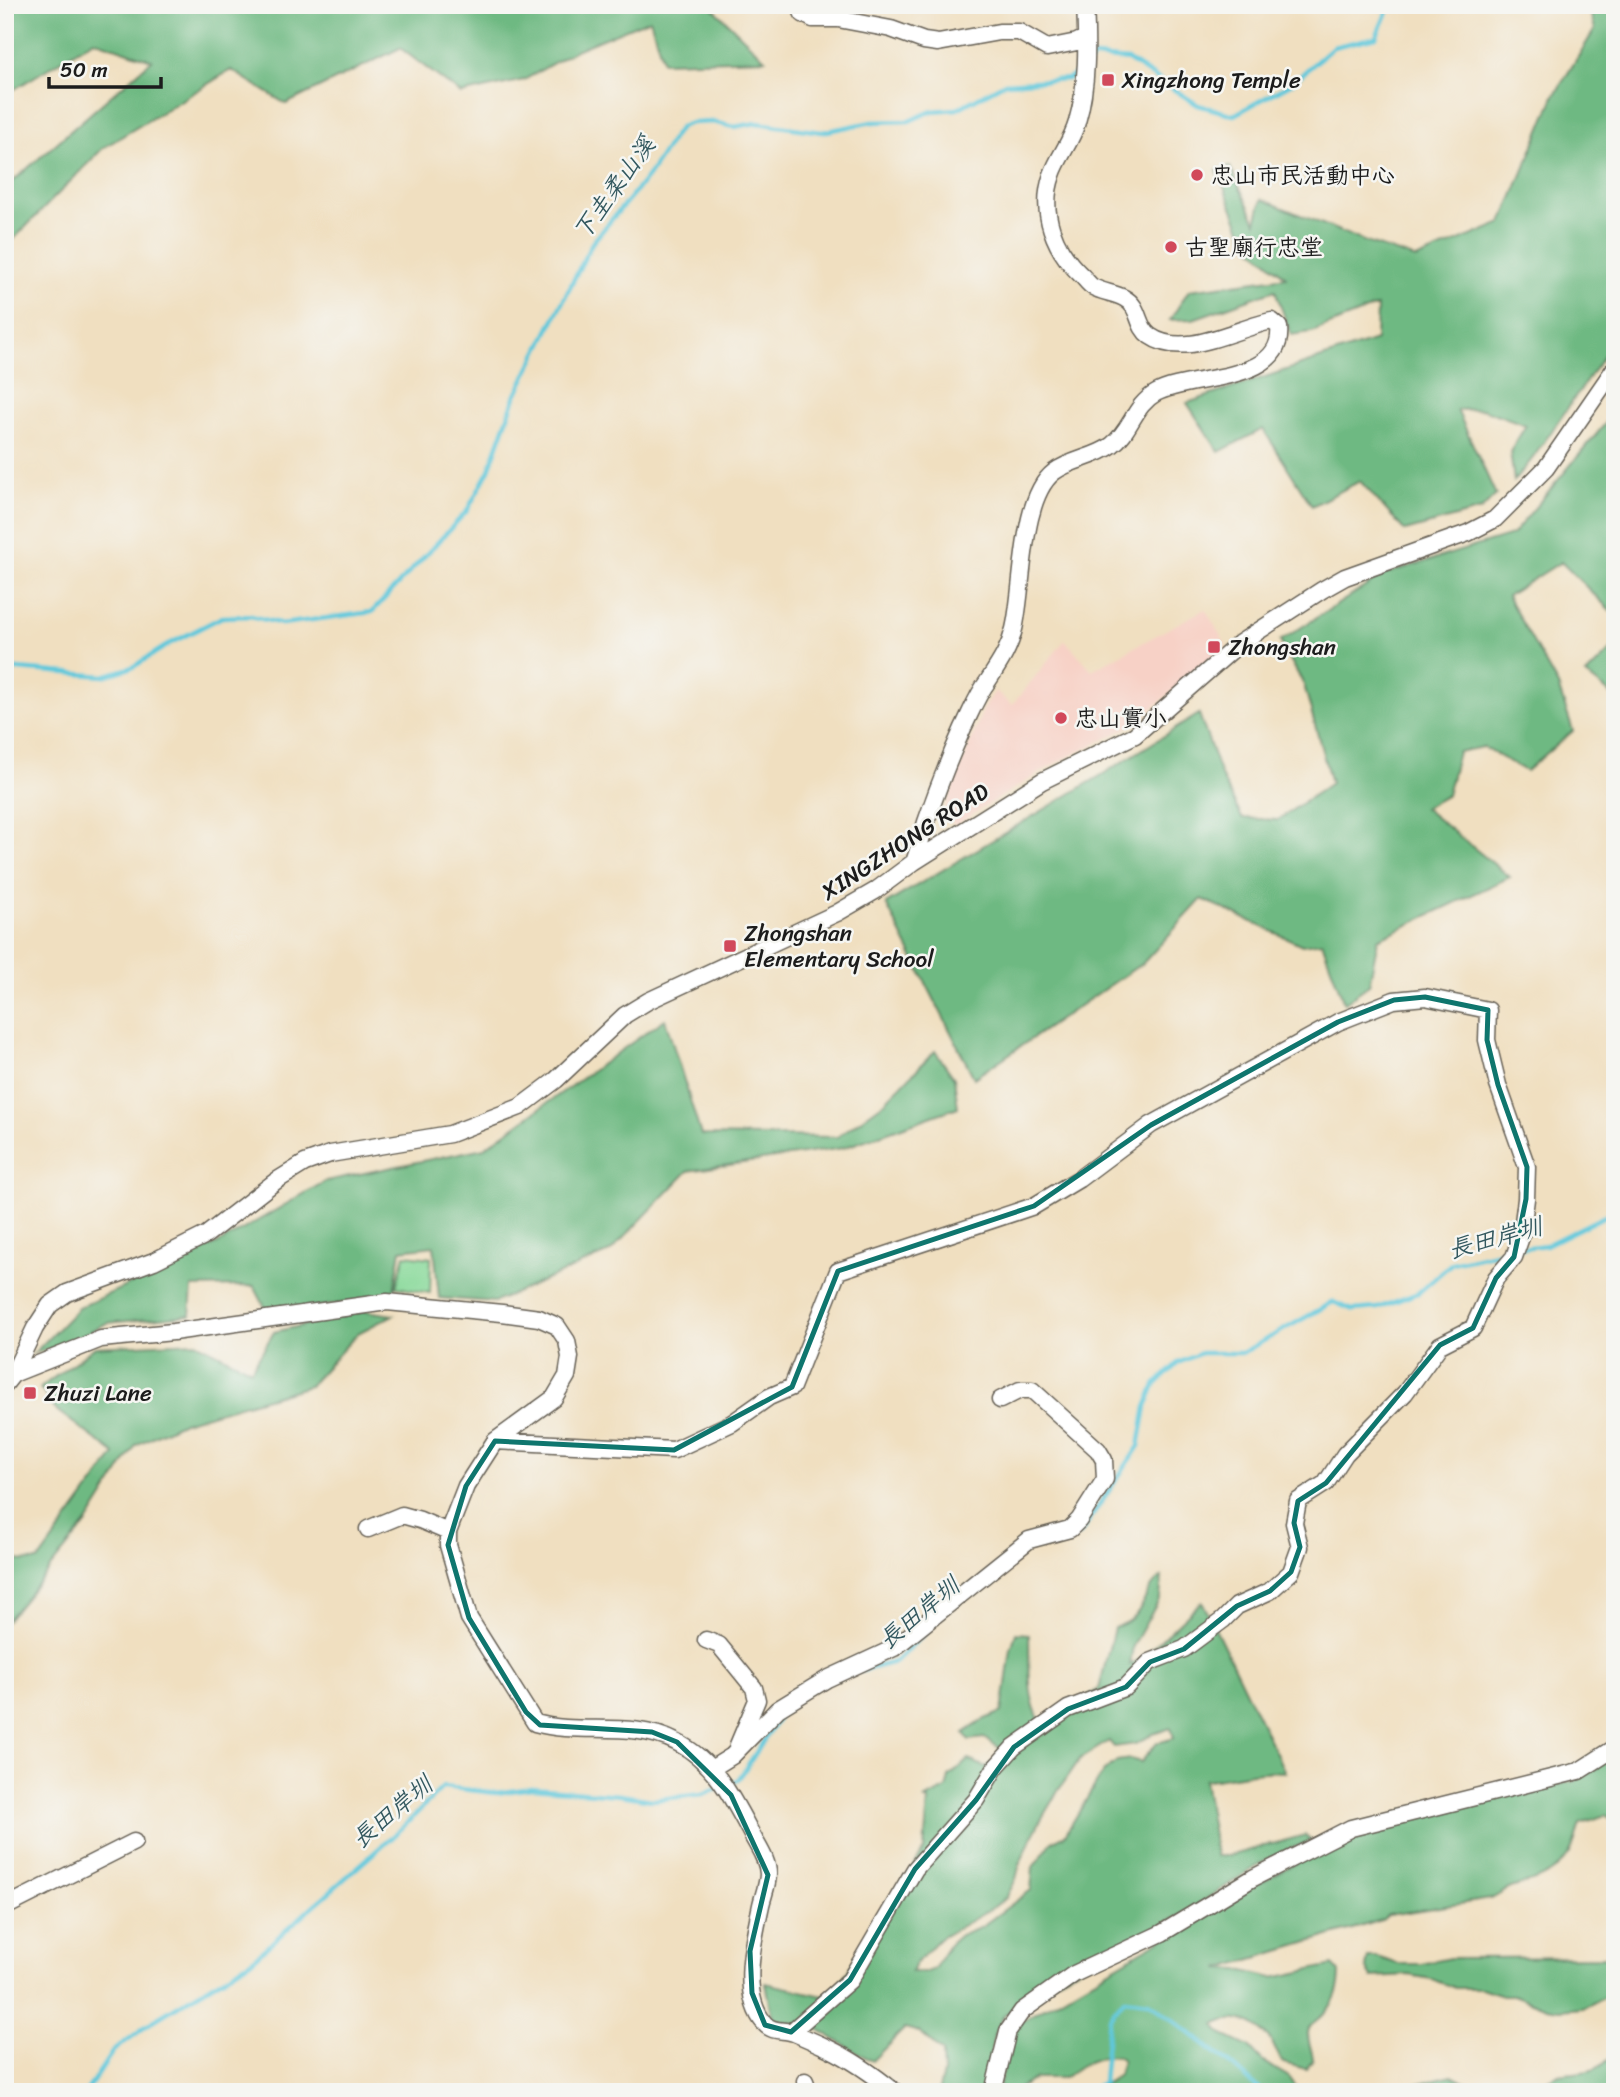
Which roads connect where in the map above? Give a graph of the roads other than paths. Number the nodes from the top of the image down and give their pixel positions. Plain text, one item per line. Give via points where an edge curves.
1 (799, 5) edge
2 (1085, 5) edge
3 (1085, 45) junction
4 (1615, 368) edge
5 (914, 862) junction
6 (9, 1379) edge
7 (1000, 1400) dead end
8 (495, 1441) junction
9 (368, 1529) dead end
10 (448, 1532) junction
11 (706, 1640) dead end
12 (1615, 1748) edge
13 (732, 1756) junction
14 (713, 1772) junction
15 (134, 1842) dead end
16 (5, 1907) edge
17 (791, 2032) junction
18 (895, 2092) edge
19 (993, 2092) edge

1 - 3 street via 803,14 813,19 891,29 938,43 1018,32 1047,48 1077,42
2 - 3 street
3 - 5 street via 1077,124 1052,173 1047,195 1053,236 1064,256 1093,287 1125,298 1135,307 1148,335 1165,344 1211,341 1272,321 1279,327 1281,340 1262,363 1145,399 1111,446 1053,473 1043,486 1027,532 1009,647 954,747
4 - 5 street, XINGZHONG ROAD via 1546,468 1495,519 1322,590 1241,643 1135,734 1042,780
5 - 6 street, XINGZHONG ROAD via 838,913 625,1015 520,1107 450,1134 330,1154 305,1163 206,1236 67,1293 50,1305
6 - 8 street via 101,1339 387,1302 539,1318 556,1326 567,1341 567,1376 554,1398
7 - 13 street via 1020,1390 1032,1390 1098,1450 1105,1479 1079,1520 1070,1529 1029,1540 894,1648 827,1679 778,1709
8 - 10 street via 466,1486
8 - 17 street via 674,1450 792,1387 838,1271 1034,1206 1151,1125 1349,1018 1394,1000 1425,997 1488,1010 1487,1040 1498,1085 1527,1167 1521,1237 1473,1328 1440,1345 1405,1393 1345,1454 1326,1483 1298,1501 1294,1523 1300,1547 1291,1572 1270,1591 1237,1606 1184,1649 1150,1662 1126,1687 1068,1709 1014,1747 976,1800 915,1869 850,1980
9 - 10 street via 402,1516
10 - 14 street via 448,1545 477,1634 535,1723 652,1732 677,1742
11 - 13 street via 719,1645 754,1688 757,1700
12 - 19 street via 1580,1771 1352,1828 1254,1878 1162,1933 1074,1974 1022,2011 1008,2031
13 - 14 street
14 - 17 street via 731,1794 765,1859 768,1875 750,1951 752,1993 765,2025
15 - 16 street
17 - 18 street via 869,2070

